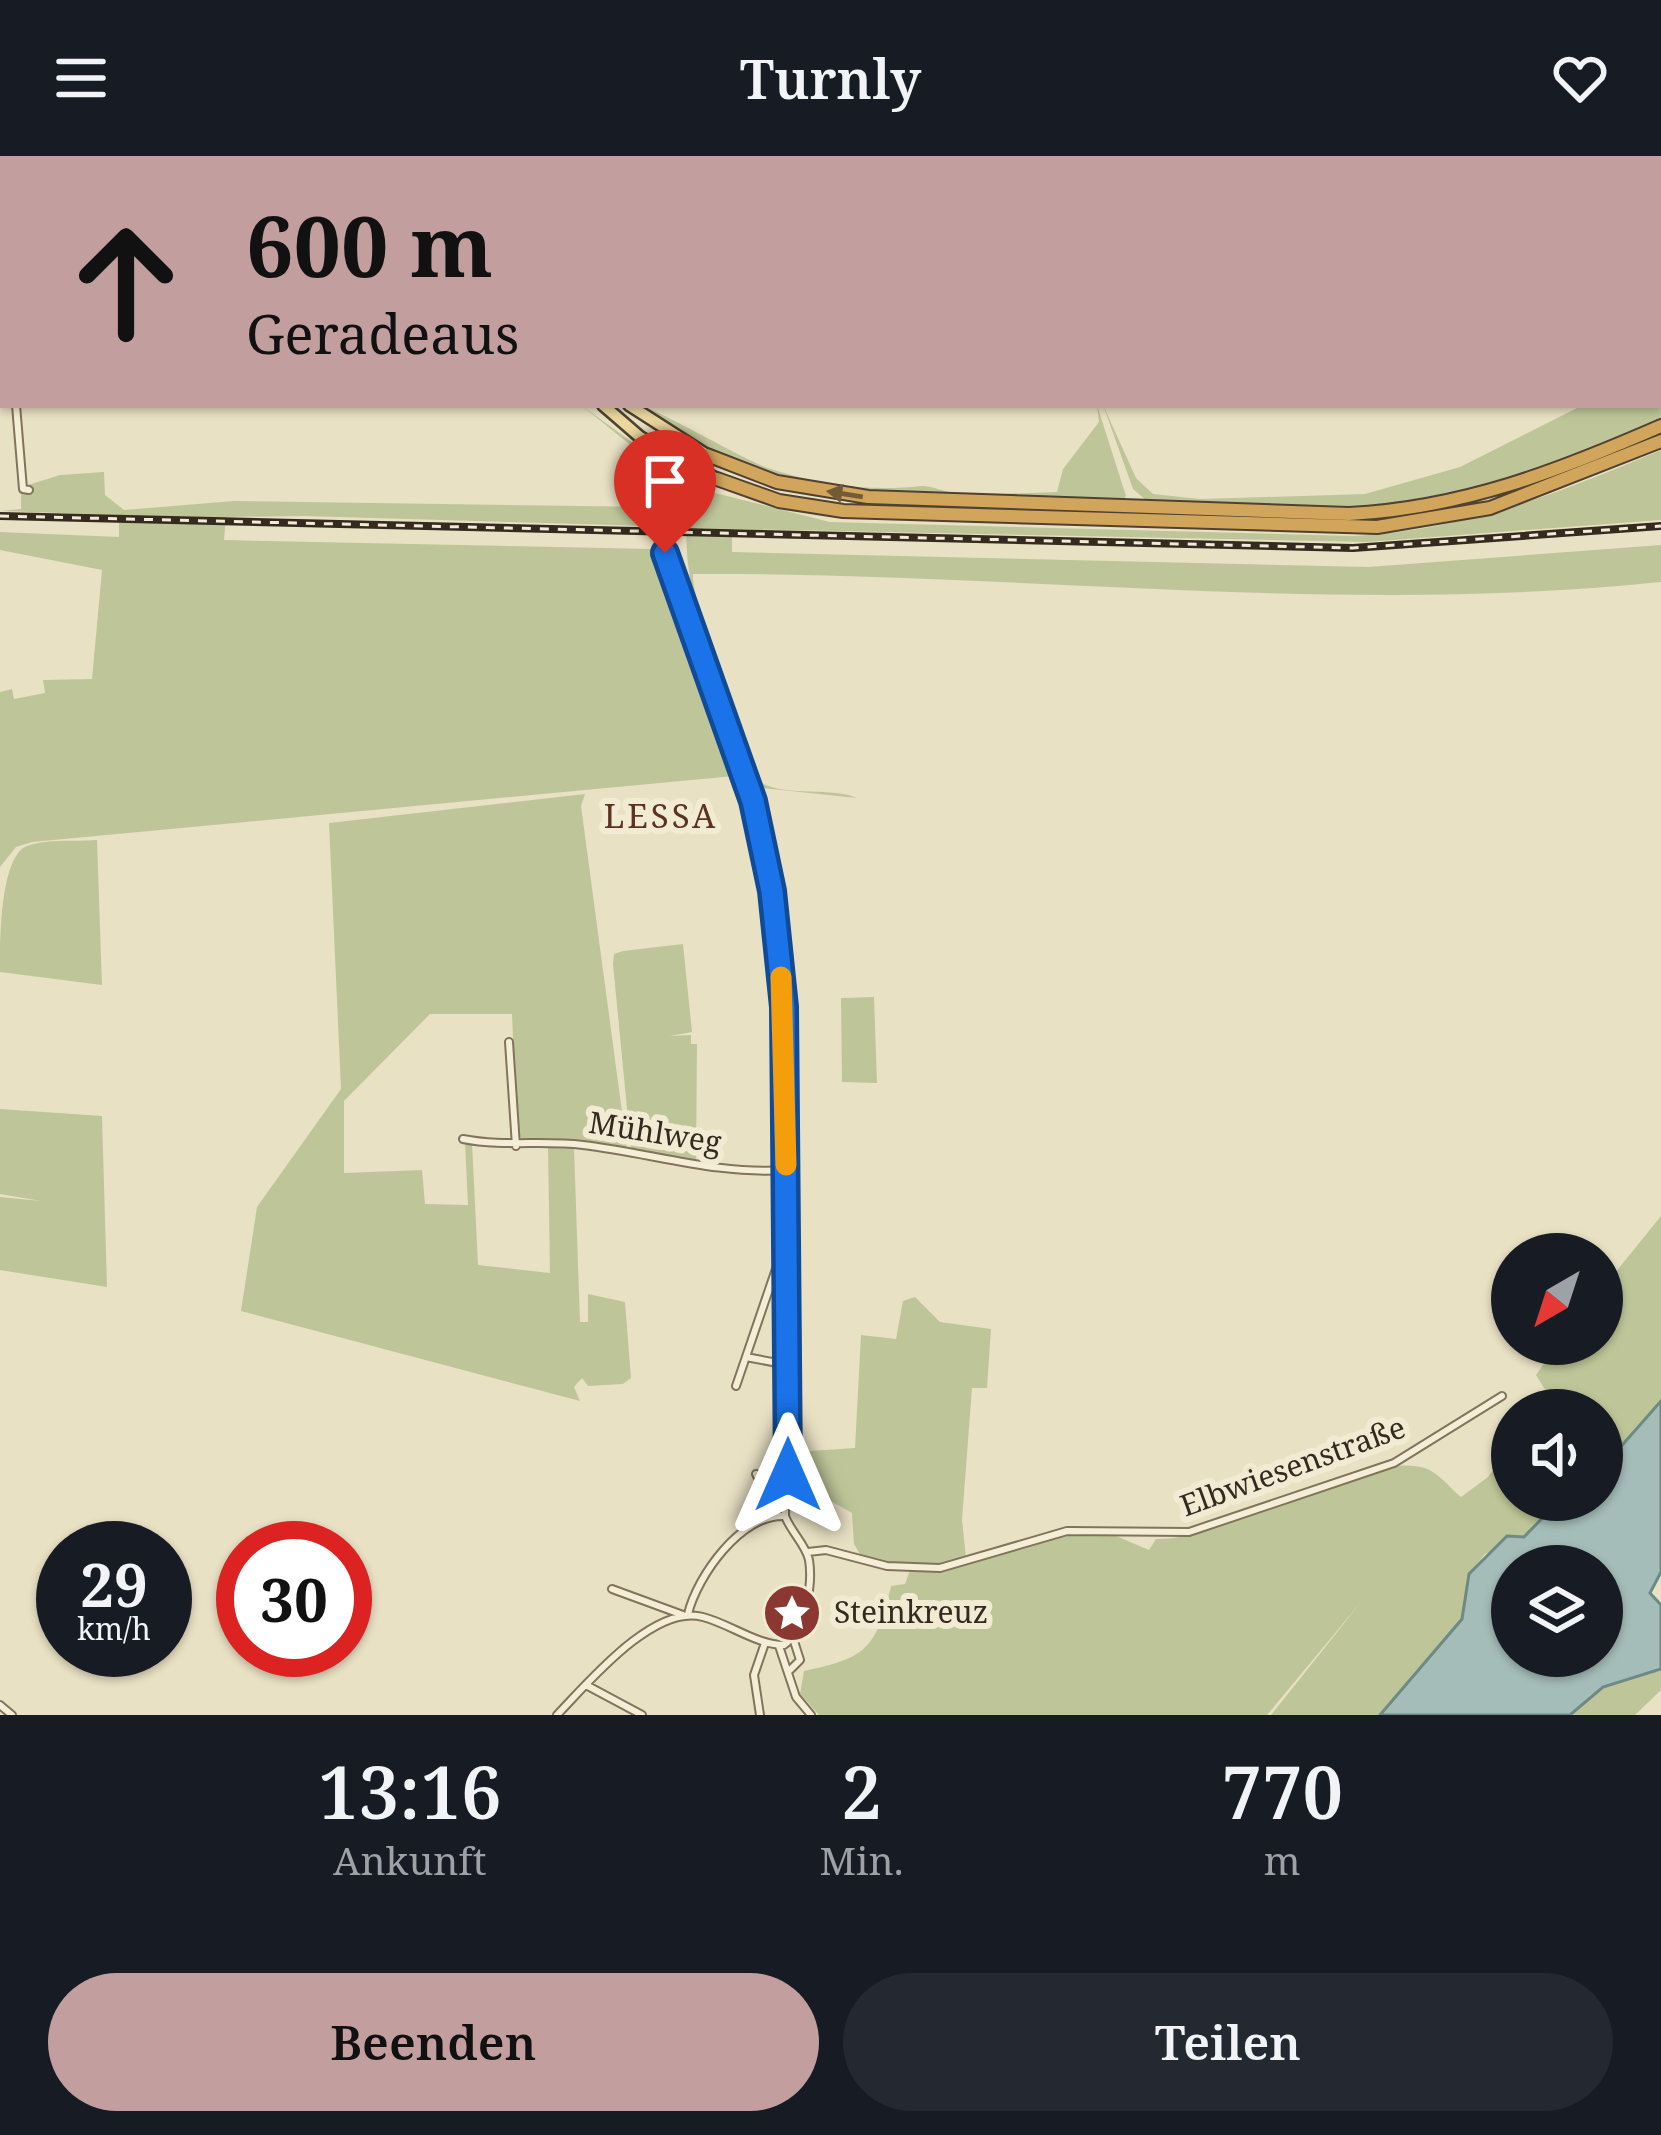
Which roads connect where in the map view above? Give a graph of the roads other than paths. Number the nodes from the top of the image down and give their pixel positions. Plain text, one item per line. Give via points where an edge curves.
1 (16, 408) edge
2 (607, 408) edge
3 (633, 408) edge
4 (1661, 426) edge
5 (1661, 441) edge
6 (662, 451) junction
7 (707, 454) junction
8 (686, 465) junction
9 (717, 479) junction
10 (676, 484) junction
11 (29, 490) dead end
12 (668, 523) junction
13 (509, 1042) dead end
14 (463, 1139) dead end
15 (516, 1146) junction
16 (786, 1170) junction
17 (788, 1260) junction
18 (746, 1357) junction
19 (788, 1365) junction
20 (736, 1386) dead end
21 (1491, 1403) edge
22 (756, 1474) dead end
23 (782, 1515) junction
24 (807, 1552) junction
25 (612, 1589) dead end
26 (686, 1615) junction
27 (794, 1638) junction
28 (766, 1642) junction
29 (782, 1646) junction
30 (788, 1670) junction
31 (586, 1685) junction
32 (0, 1705) edge
33 (12, 1715) edge
34 (557, 1715) edge
35 (642, 1715) edge
36 (760, 1715) edge
37 (811, 1715) edge

1 - 11 street
2 - 6 main road
3 - 7 main road
4 -> 7 highway via 1484,495 1349,514 868,497 777,482
5 - 9 highway via 1490,508 1377,527 843,511 778,501
6 - 8 main road
6 - 10 street
7 - 8 street
8 - 9 main road
8 - 10 street
9 - 12 street via 693,487
10 - 12 street
12 - 16 street via 669,575 758,817 772,891 784,1007
13 - 15 street
14 - 15 street, Mühlweg
15 - 16 street, Mühlweg via 578,1144
16 - 17 street
17 - 18 street via 778,1263
17 - 19 street
18 - 19 street
18 - 20 street
19 - 23 street
21 - 24 street, Elbwiesenstraße via 1394,1463 1189,1532 1066,1531 940,1568
22 - 23 street
23 - 24 street
23 - 26 street via 724,1549
24 - 27 street via 808,1590
25 - 26 street
26 - 28 street
26 - 31 street via 632,1641
27 - 29 street
27 - 30 street via 800,1660
28 - 29 street
28 - 36 street via 754,1675
29 - 30 street
30 - 37 street
31 - 34 street
31 - 35 street
32 - 33 street

